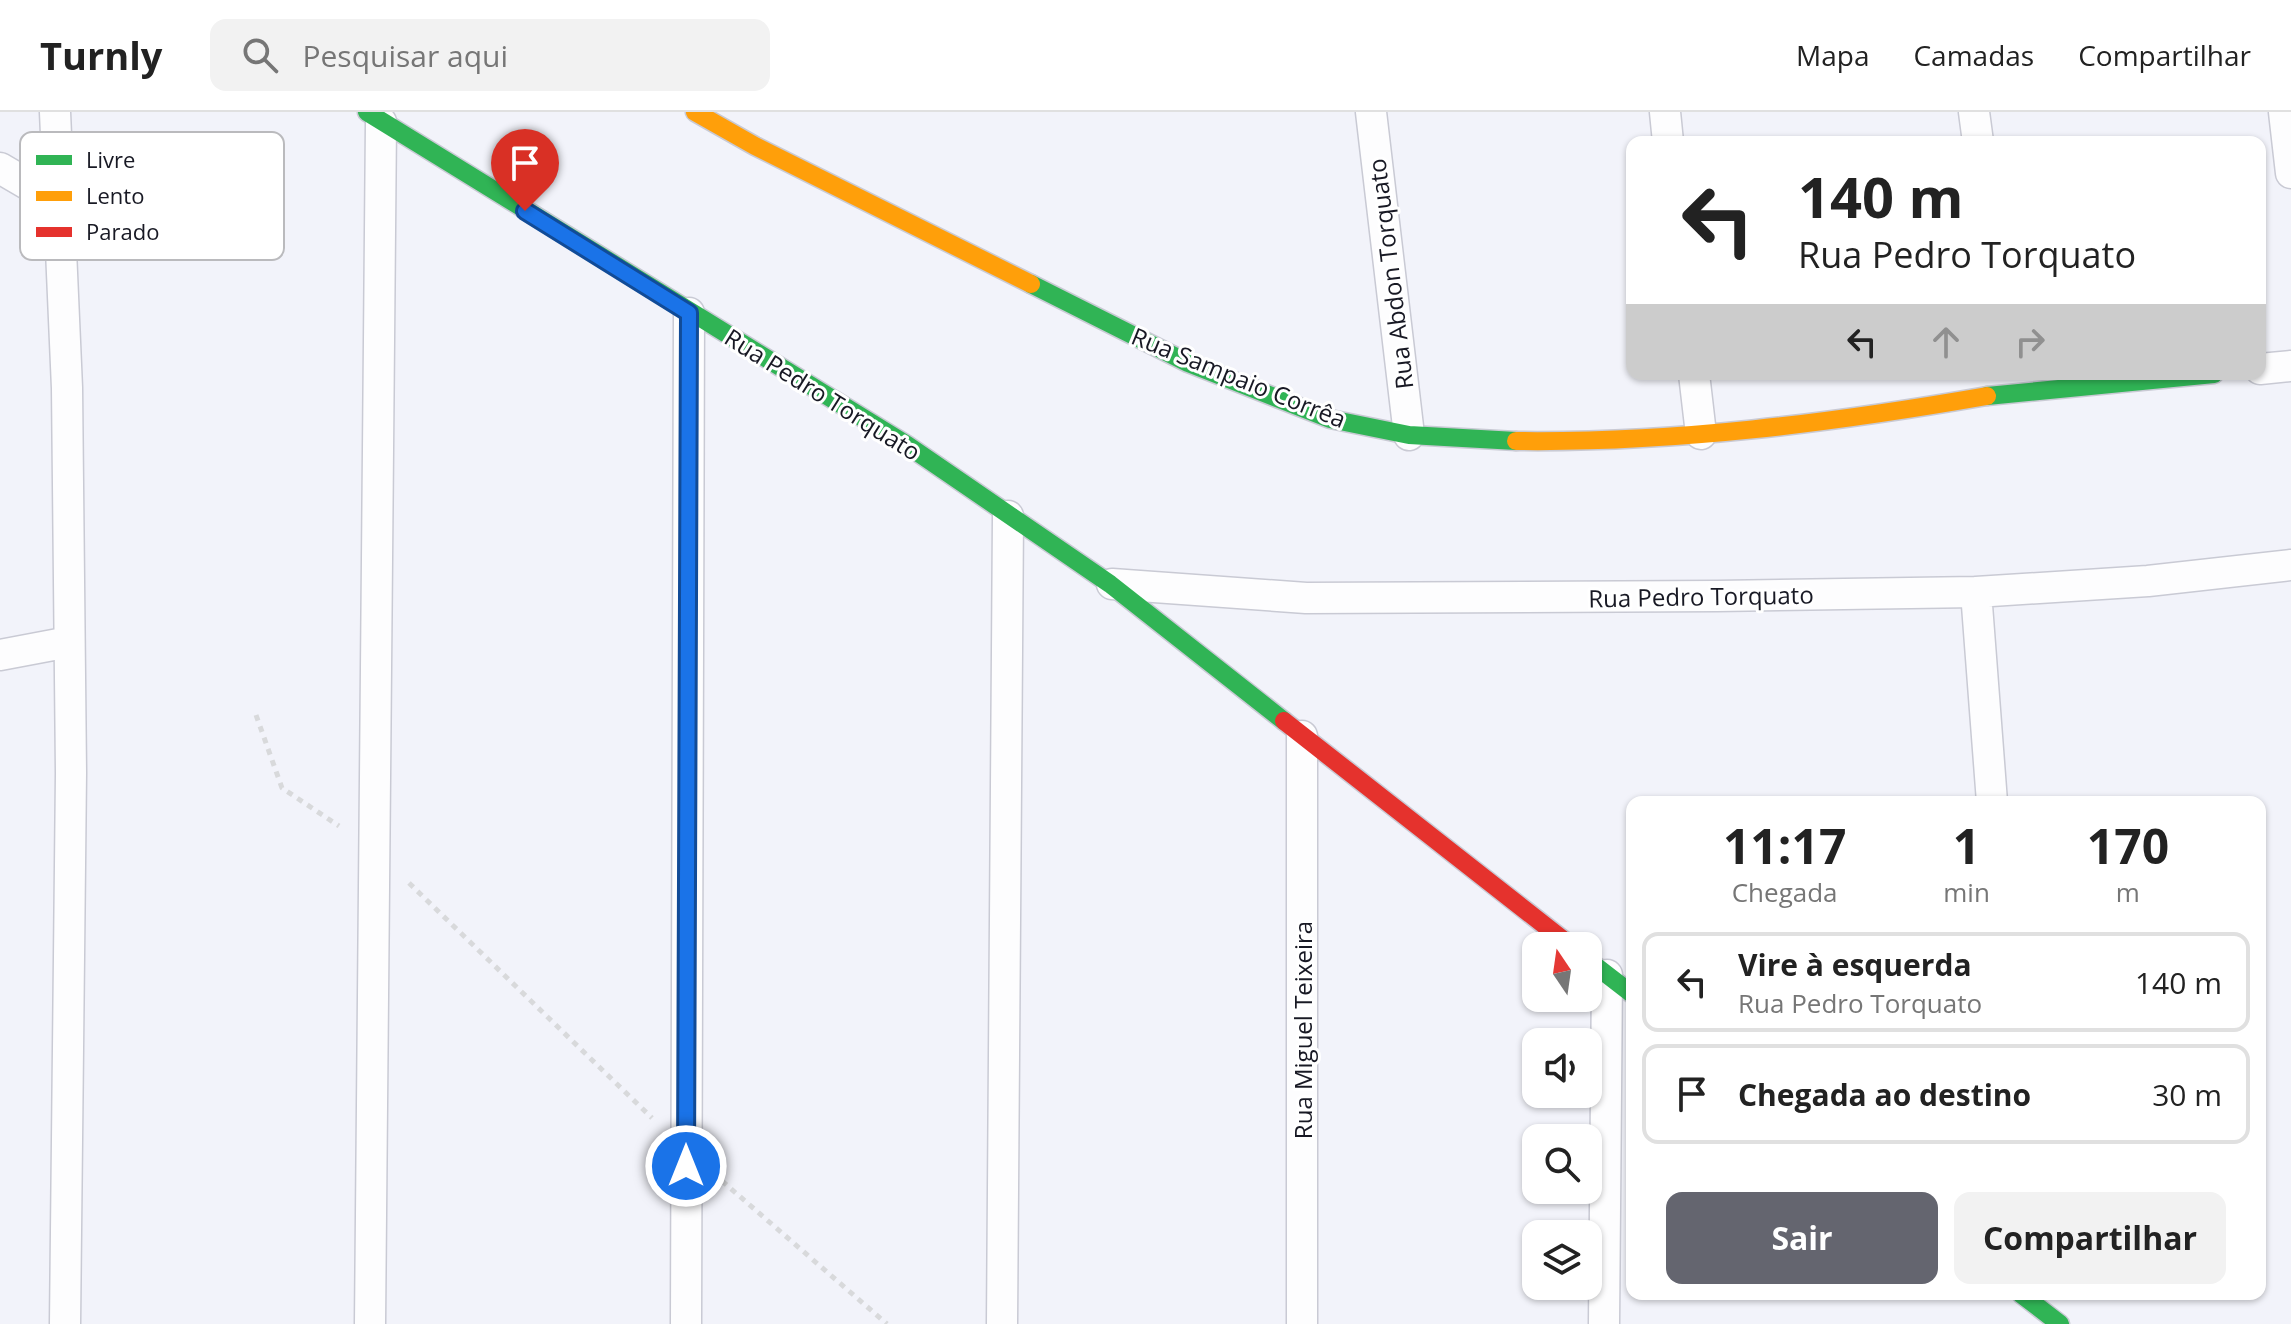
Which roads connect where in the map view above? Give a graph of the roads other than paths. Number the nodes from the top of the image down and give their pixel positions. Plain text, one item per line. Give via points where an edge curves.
1 (55, 112) edge
2 (695, 112) edge
3 (1371, 112) edge
4 (1665, 112) edge
5 (1974, 112) edge
6 (2284, 112) edge
7 (374, 117) edge
8 (56, 132) edge
9 (1667, 136) edge
10 (1977, 136) edge
11 (0, 168) edge
12 (2291, 173) edge
13 (20, 180) edge
14 (61, 260) edge
15 (689, 313) junction
16 (2291, 366) edge
17 (2266, 368) edge
18 (1695, 380) edge
19 (2089, 380) edge
20 (2006, 384) edge
21 (1701, 434) junction
22 (1409, 435) junction
23 (1008, 516) junction
24 (2291, 565) edge
25 (1110, 584) junction
26 (1976, 592) junction
27 (69, 642) junction
28 (0, 655) edge
29 (1302, 736) junction
30 (1992, 796) edge
31 (1554, 932) edge
32 (1602, 970) edge
33 (1626, 989) edge
34 (1599, 1012) edge
35 (2029, 1300) edge
36 (65, 1324) edge
37 (370, 1324) edge
38 (686, 1324) edge
39 (1002, 1324) edge
40 (1302, 1324) edge
41 (1604, 1324) edge
42 (2060, 1324) edge

1 - 8 street
2 - 22 street, Rua Sampaio Corrêa via 1188,363 1330,419
3 - 22 street, Rua Abdon Torquato
4 - 9 street
5 - 10 street
6 - 12 street
7 - 15 street, Rua Pedro Torquato
7 - 37 street
11 - 13 street
14 - 27 street
15 - 23 street, Rua Pedro Torquato via 907,445
15 - 38 street
16 - 17 street
18 - 21 street
19 - 20 street, Rua Sampaio Corrêa
20 - 21 street, Rua Sampaio Corrêa via 1909,410
21 - 22 street, Rua Sampaio Corrêa via 1594,442
23 - 25 street, Rua Pedro Torquato
23 - 39 street
24 - 26 street, Rua Pedro Torquato
25 - 26 street, Rua Pedro Torquato via 1306,598
25 - 29 street, Rua Pedro Torquato
26 - 30 street
27 - 28 street
27 - 36 street
29 - 31 street, Rua Pedro Torquato
29 - 40 street, Rua Miguel Teixeira
32 - 33 street
34 - 41 street
35 - 42 street

